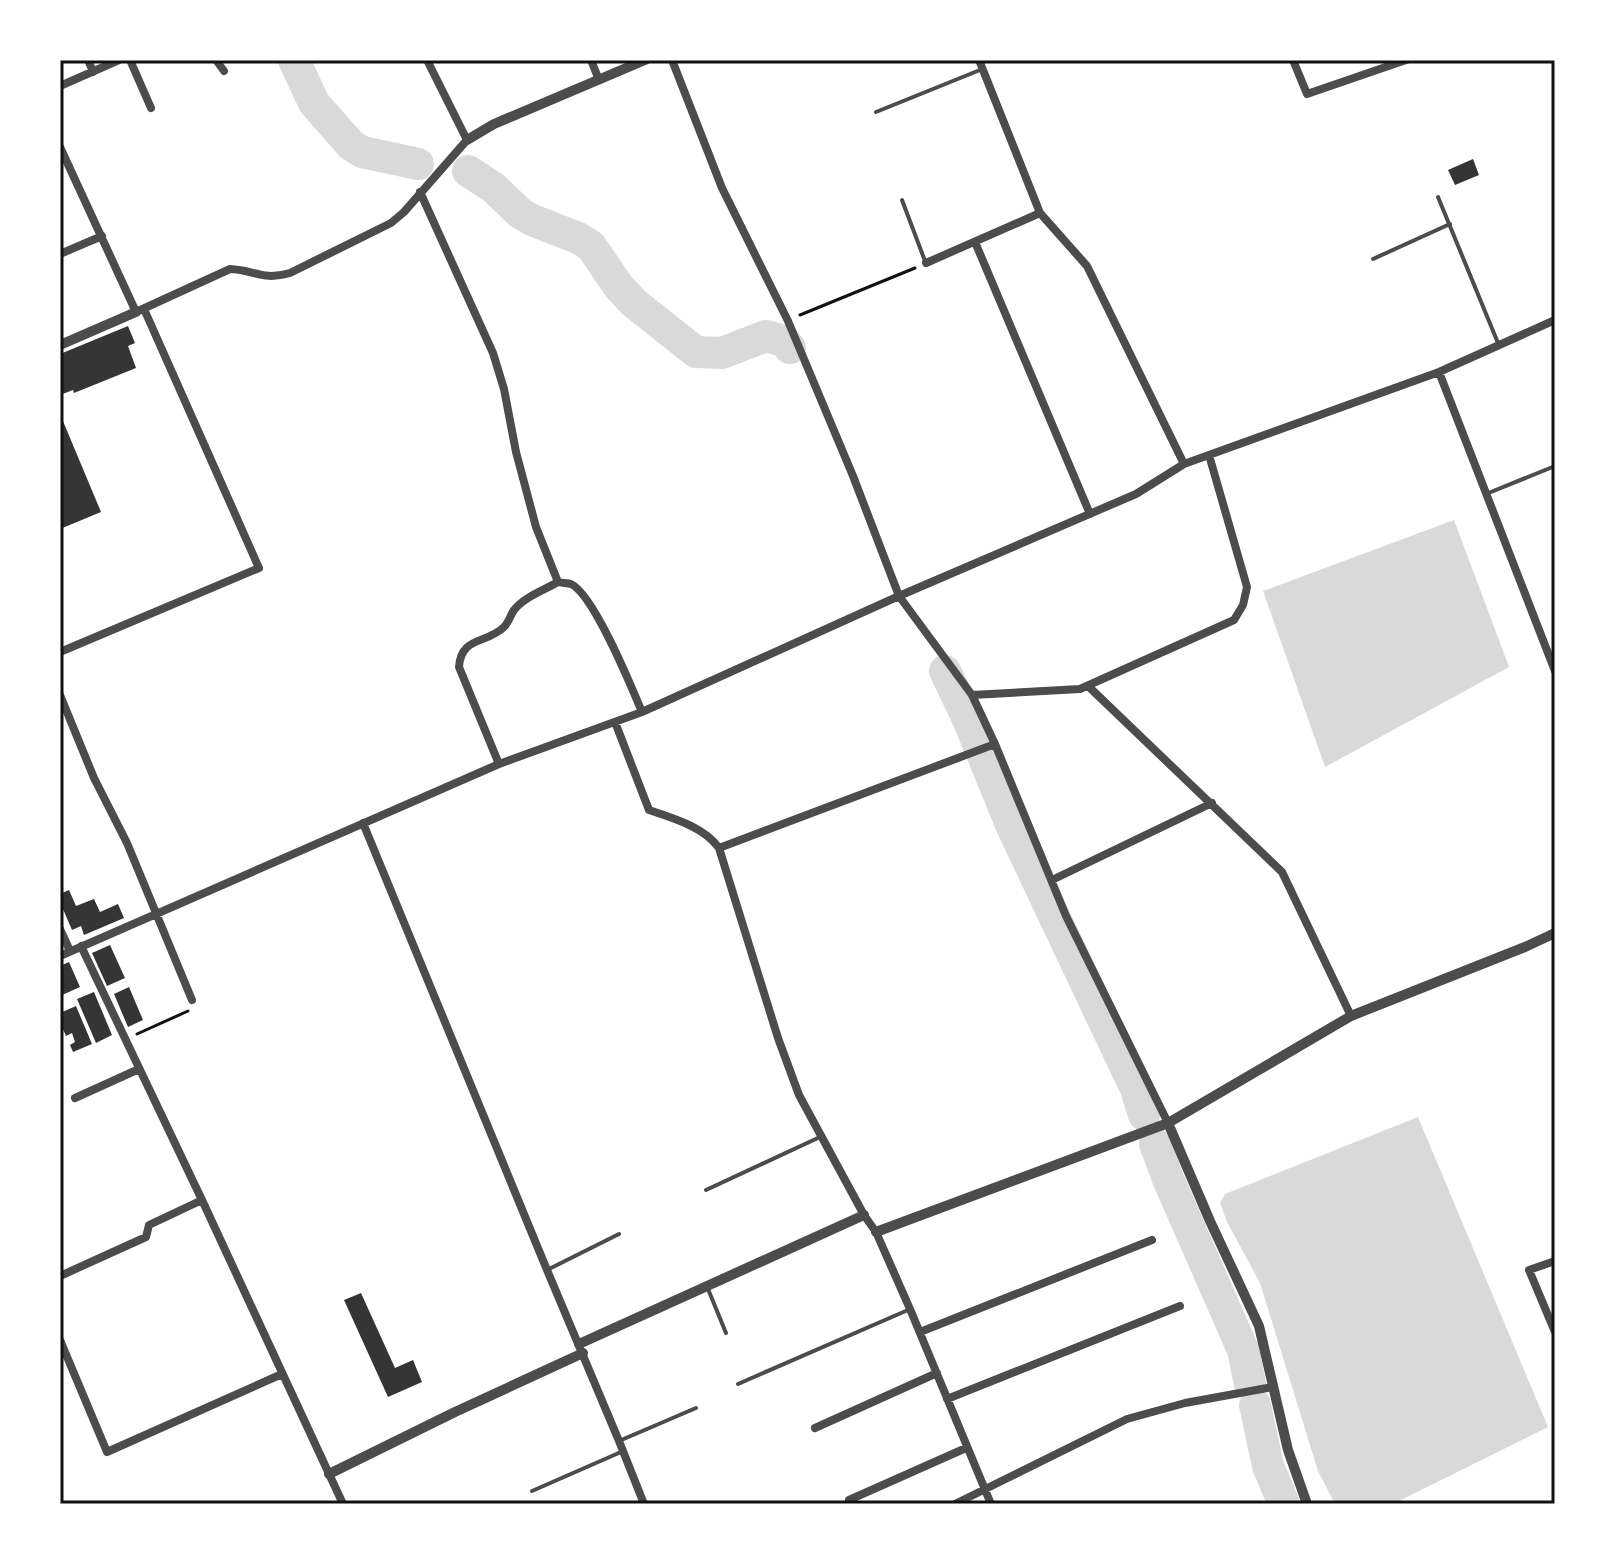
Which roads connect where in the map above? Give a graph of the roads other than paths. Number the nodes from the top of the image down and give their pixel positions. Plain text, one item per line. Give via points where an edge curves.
1 (88, 60) edge
2 (119, 60) edge
3 (130, 60) edge
4 (216, 60) edge
5 (427, 60) edge
6 (591, 60) edge
7 (645, 60) edge
8 (672, 60) edge
9 (1293, 60) edge
10 (1406, 60) edge
11 (981, 64) edge
12 (224, 71) dead end
13 (93, 72) junction
14 (599, 80) junction
15 (60, 86) edge
16 (151, 108) dead end
17 (876, 112) dead end
18 (467, 140) junction
19 (60, 147) edge
20 (420, 192) junction
21 (1438, 197) dead end
22 (902, 200) dead end
23 (1040, 213) junction
24 (1450, 224) junction
25 (102, 236) junction
26 (975, 242) junction
27 (60, 254) edge
28 (1373, 259) dead end
29 (926, 263) joint
30 (140, 310) junction
31 (1555, 320) edge
32 (60, 345) edge
33 (1499, 345) junction
34 (1439, 372) junction
35 (1209, 455) junction
36 (1184, 464) junction
37 (1555, 466) edge
38 (1486, 494) junction
39 (1090, 514) junction
40 (558, 582) junction
41 (899, 596) junction
42 (60, 652) edge
43 (1555, 671) edge
44 (1088, 686) junction
45 (60, 695) edge
46 (972, 695) junction
47 (642, 712) junction
48 (615, 722) junction
49 (991, 746) junction
50 (499, 764) junction
51 (1212, 803) junction
52 (363, 823) junction
53 (719, 848) junction
54 (1052, 880) junction
55 (156, 913) junction
56 (60, 929) edge
57 (1555, 933) edge
58 (81, 946) junction
59 (70, 951) junction
60 (60, 956) edge
61 (192, 1000) road end
62 (1351, 1016) junction
63 (139, 1069) junction
64 (75, 1098) dead end
65 (1168, 1123) junction
66 (822, 1136) junction
67 (706, 1190) dead end
68 (202, 1200) junction
69 (864, 1215) junction
70 (876, 1232) junction
71 (619, 1234) dead end
72 (1152, 1240) dead end
73 (1555, 1261) edge
74 (547, 1270) junction
75 (60, 1276) edge
76 (707, 1287) junction
77 (1180, 1306) dead end
78 (910, 1309) junction
79 (920, 1332) junction
80 (1555, 1332) edge
81 (726, 1333) dead end
82 (60, 1340) edge
83 (581, 1348) junction
84 (937, 1373) junction
85 (282, 1374) junction
86 (738, 1384) dead end
87 (1273, 1387) junction
88 (947, 1399) junction
89 (696, 1408) dead end
90 (815, 1428) dead end
91 (619, 1441) junction
92 (966, 1448) junction
93 (623, 1451) junction
94 (329, 1474) junction
95 (985, 1490) junction
96 (532, 1491) dead end
97 (849, 1500) dead end
98 (343, 1504) edge
99 (644, 1504) edge
100 (955, 1504) edge
101 (991, 1504) edge
102 (1307, 1504) edge

1 - 13 street
2 - 13 street
3 - 16 street
4 - 12 street
5 - 18 street
6 - 14 street
7 - 14 street
8 - 41 street via 722,188 788,321
9 - 10 street via 1307,94
11 - 17 lane
11 - 23 street
13 - 15 street
14 - 18 street
18 - 20 street
19 - 25 street
20 - 30 street via 391,223 290,273 260,276 230,269
20 - 40 street via 493,353 536,527
21 - 24 lane
22 - 29 lane
23 - 26 street
23 - 36 street via 1087,266
24 - 28 lane
24 - 33 lane
25 - 27 street
25 - 30 street
26 - 29 street
26 - 39 street
30 - 32 street
30 - 42 street via 259,568
31 - 33 street
33 - 34 street
34 - 35 street
34 - 38 street
35 - 36 street
35 - 44 street via 1247,587 1243,605 1234,620
36 - 39 street
37 - 38 lane
38 - 43 street
39 - 41 street
40 - 47 street via 579,590 601,622
40 - 50 street via 524,600 501,630 467,646 460,655 459,667
41 - 46 street
41 - 47 street
44 - 46 street
44 - 51 street
45 - 55 street
46 - 49 street
47 - 48 street
48 - 50 street
48 - 53 street via 649,810 699,830
49 - 53 street
49 - 54 street
50 - 52 street
51 - 54 street
51 - 62 street via 1282,872
52 - 55 street
52 - 74 street
53 - 66 street via 778,1038 799,1095
54 - 65 street
55 - 58 street
55 - 61 street
56 - 59 street
57 - 62 street
58 - 59 street
58 - 63 street
59 - 60 street
62 - 65 street
63 - 64 street
63 - 68 street
65 - 70 street
65 - 87 street via 1259,1326
66 - 67 lane
66 - 69 street
68 - 75 street via 149,1225 146,1237
68 - 85 street
69 - 70 street
69 - 76 street
70 - 78 street
71 - 74 lane
72 - 79 street
73 - 80 street via 1529,1270
74 - 83 street
76 - 81 lane
76 - 83 street
77 - 88 street
78 - 79 street
78 - 86 lane
79 - 84 street
82 - 85 street via 107,1452
83 - 91 street
83 - 94 street
84 - 88 street
84 - 90 street
85 - 94 street
87 - 95 street via 1127,1419
87 - 102 street
88 - 92 street
89 - 91 lane
91 - 93 street
92 - 95 street
92 - 97 street
93 - 96 lane
93 - 99 street
94 - 98 street
95 - 100 street
95 - 101 street

